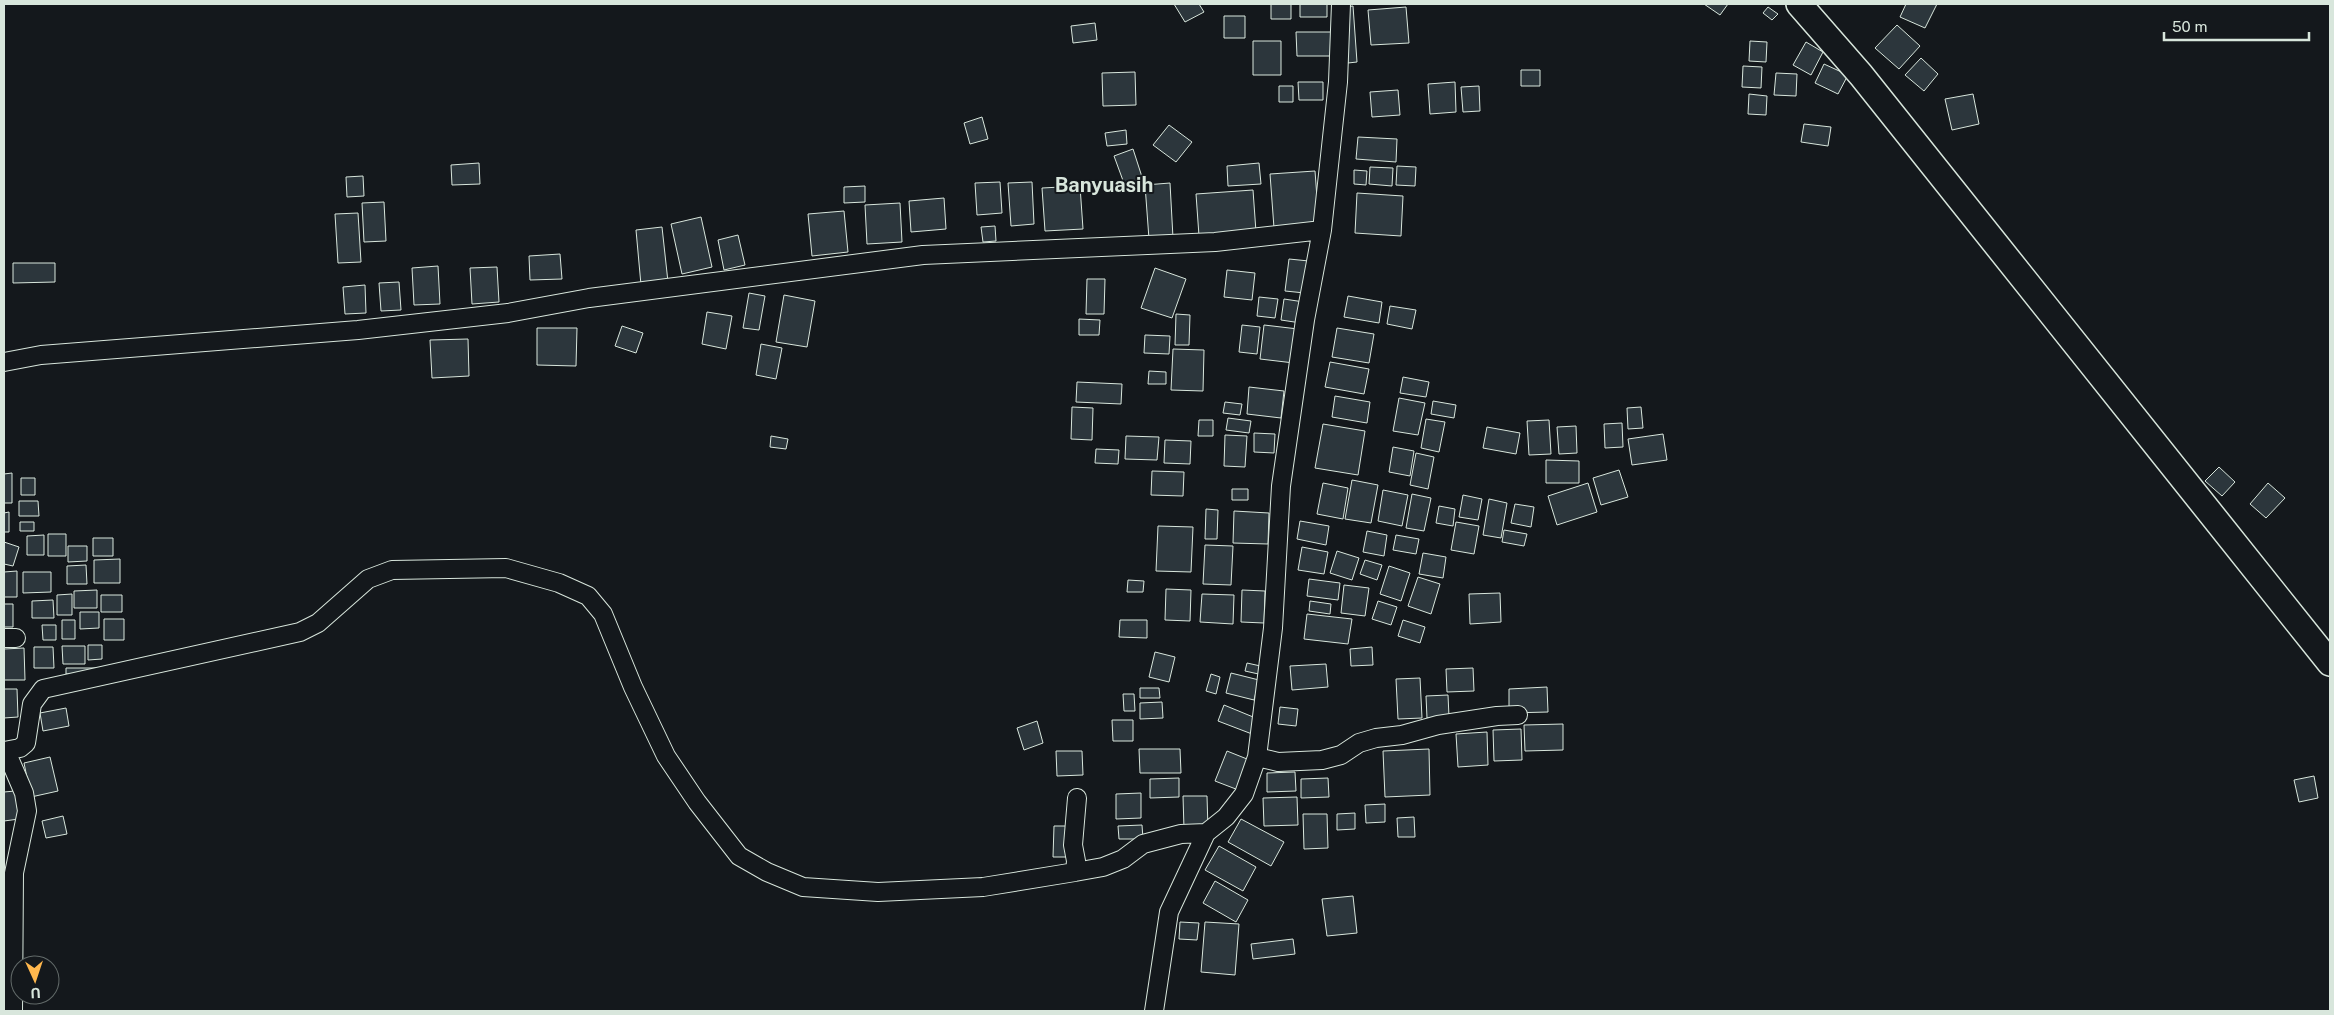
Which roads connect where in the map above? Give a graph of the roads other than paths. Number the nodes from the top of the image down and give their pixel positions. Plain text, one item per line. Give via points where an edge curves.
1 (1341, 4) edge
2 (1799, 4) edge
3 (1322, 230) junction
4 (4, 362) edge
5 (2330, 663) edge
6 (1518, 715) dead end
7 (5, 751) edge
8 (1257, 757) junction
9 (1077, 798) dead end
10 (1206, 833) junction
11 (1075, 872) junction
12 (13, 1011) edge
13 (1154, 1011) edge

1 - 3 street via 1338,82
2 - 5 street via 1879,98
3 - 4 street via 1215,242 923,256 590,298 508,313 358,330 41,355
3 - 8 street via 1305,320 1281,486 1273,628
6 - 8 street via 1438,725 1376,738 1322,760 1278,762
7 - 11 street via 20,748 26,743 32,704 43,689 300,632 318,623 368,578 392,570 506,568 559,583 588,596 604,614 633,687 666,756 740,856 767,872 803,886 878,892 983,887
7 - 12 street via 24,793 27,811 14,873
8 - 10 street via 1244,794 1226,817
9 - 11 street via 1073,845
10 - 11 street via 1181,834 1143,844 1123,859
10 - 13 street via 1169,912

